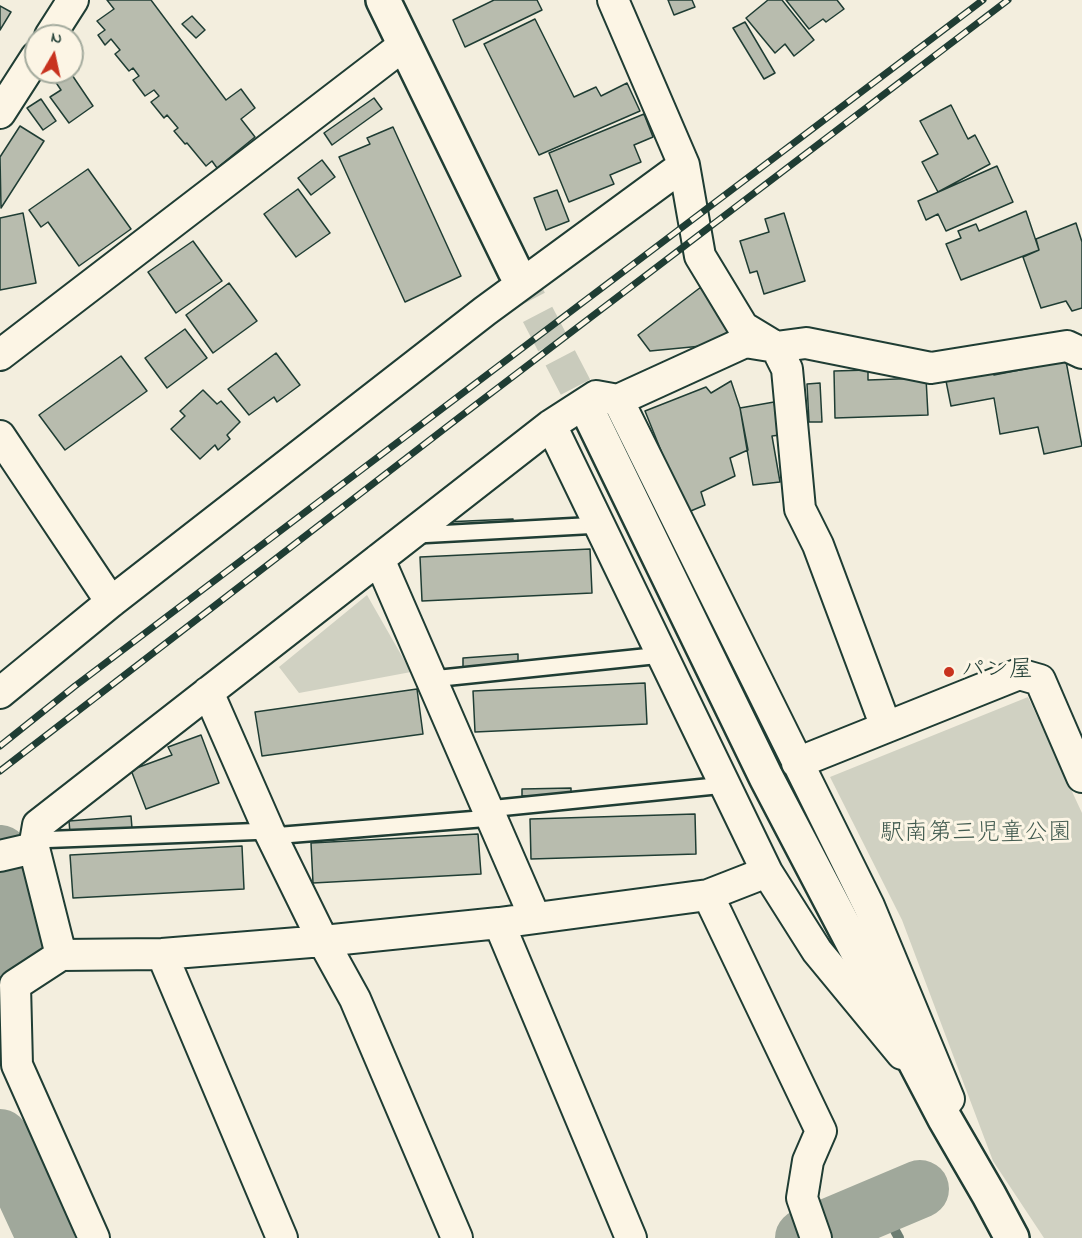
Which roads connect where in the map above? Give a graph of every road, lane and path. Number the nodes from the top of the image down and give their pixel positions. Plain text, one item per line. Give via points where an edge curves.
1 (73, 0) edge
2 (382, 0) edge
3 (613, 0) edge
4 (58, 24) edge
5 (404, 45) junction
6 (24, 76) edge
7 (0, 113) edge
8 (684, 165) junction
9 (515, 271) tunnel mouth
10 (776, 347) junction
11 (1082, 353) edge
12 (0, 355) edge
13 (618, 400) junction
14 (591, 417) tunnel mouth
15 (551, 425) junction
16 (0, 436) edge
17 (600, 525) junction
18 (409, 535) junction
19 (379, 559) junction
20 (111, 602) junction
21 (662, 655) junction
22 (432, 679) junction
23 (208, 692) junction
24 (0, 693) edge
25 (886, 727) junction
26 (797, 763) junction
27 (1082, 777) edge
28 (725, 785) junction
29 (490, 813) junction
30 (270, 833) junction
31 (35, 844) junction
32 (0, 856) edge
33 (767, 872) junction
34 (708, 895) junction
35 (535, 918) junction
36 (499, 923) junction
37 (323, 941) junction
38 (162, 954) junction
39 (61, 955) junction
40 (927, 1085) junction
41 (989, 1195) junction
42 (94, 1238) edge
43 (282, 1238) edge
44 (457, 1238) edge
45 (631, 1238) edge
46 (816, 1238) edge
47 (1012, 1238) edge

1 - 4 street
2 - 5 street
3 - 8 street
5 - 9 street
5 - 12 street
6 - 7 street
8 - 10 street via 700,256 743,327
8 - 20 street via 475,318
10 - 11 street via 806,343 931,368 1067,346
10 - 13 street via 746,342
10 - 25 street via 787,369 800,509 818,545
13 - 15 street via 596,396
13 - 26 street
14 - 40 street via 766,777
15 - 17 street
15 - 18 street
16 - 20 street
17 - 18 lane
17 - 21 street
18 - 19 street
19 - 22 street
19 - 23 street
20 - 24 street
21 - 22 lane
21 - 28 street
22 - 29 street
23 - 30 street
23 - 31 street via 38,825
25 - 26 street
25 - 27 street via 1019,674 1040,680
26 - 41 street via 869,906
28 - 29 lane
28 - 33 street
29 - 30 lane
29 - 35 street
30 - 31 lane
30 - 37 street
31 - 32 street
31 - 39 street
33 - 34 street
33 - 40 street via 817,951
34 - 35 street
34 - 46 street via 821,1131 808,1161 802,1198
35 - 36 street
36 - 37 street
36 - 45 street
37 - 38 street
37 - 44 street via 355,999
38 - 39 street
38 - 43 street
39 - 42 street via 15,985 17,1065
40 - 41 street
41 - 47 street

